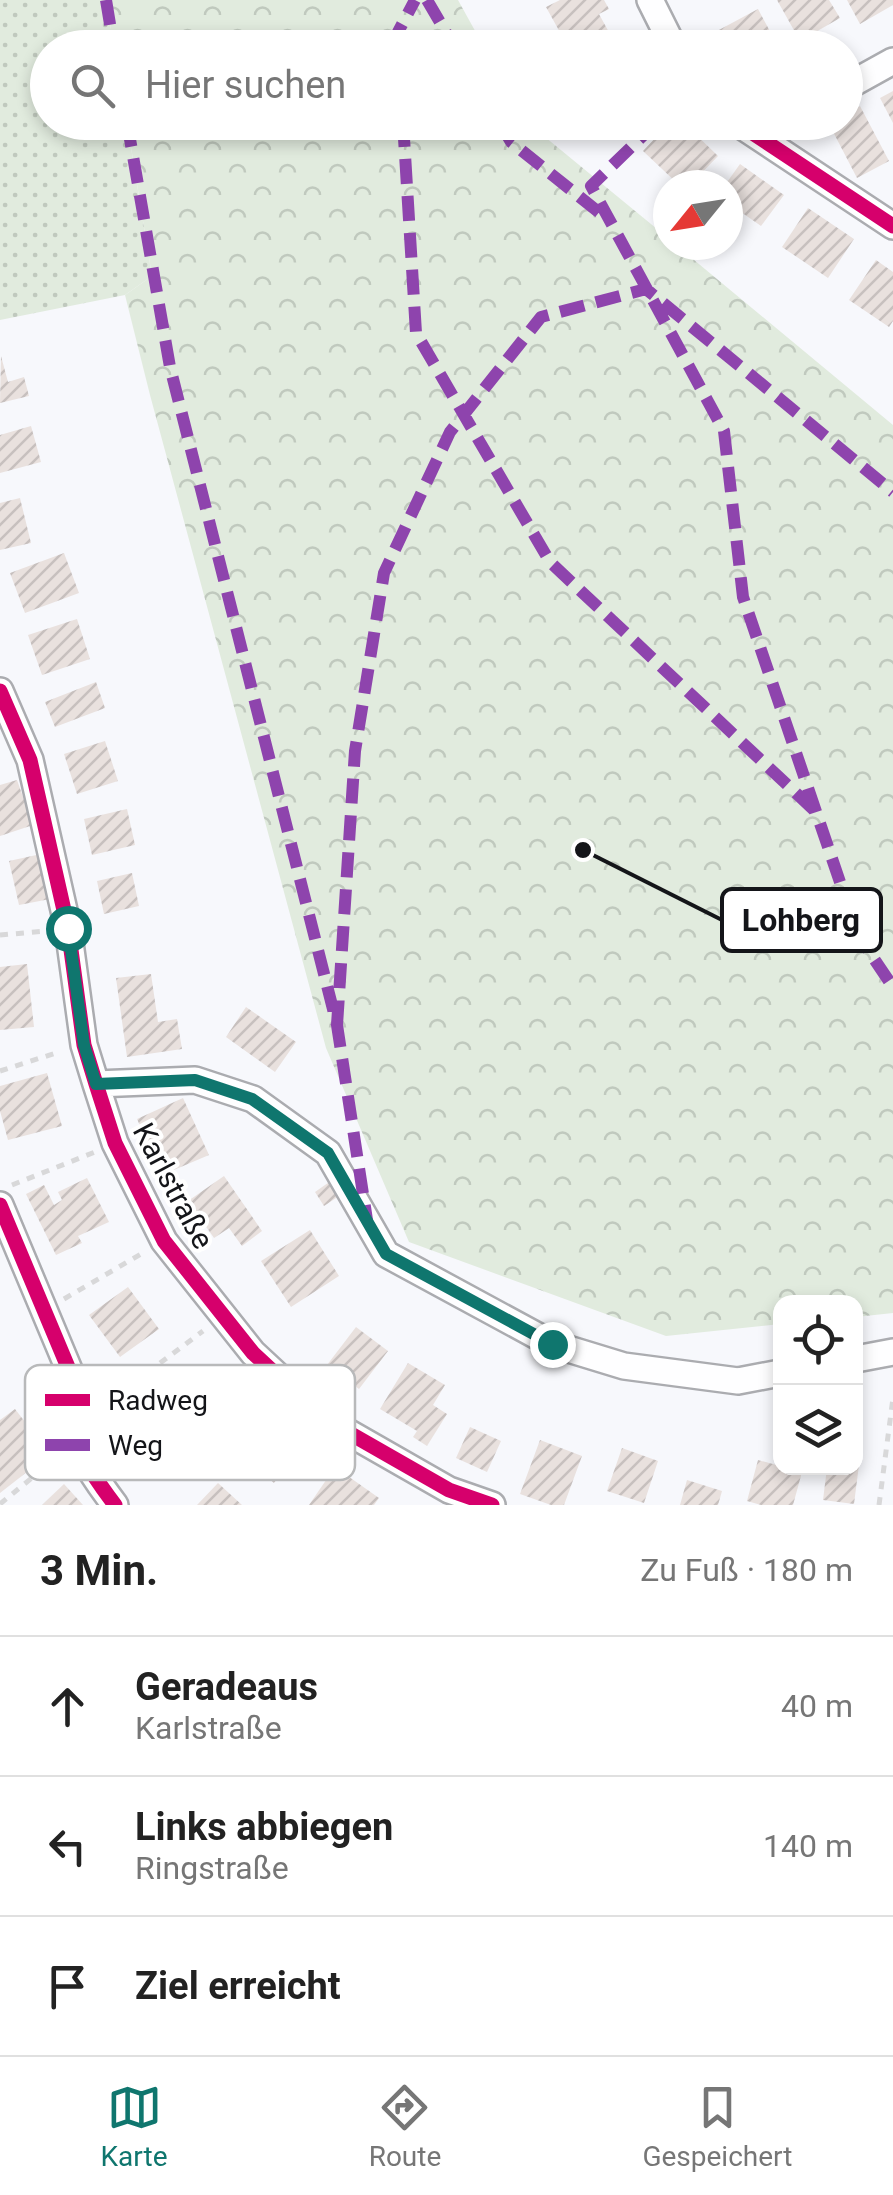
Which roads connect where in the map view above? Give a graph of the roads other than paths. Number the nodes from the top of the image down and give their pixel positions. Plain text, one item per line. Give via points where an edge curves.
1 (650, 0) edge
2 (665, 30) edge
3 (893, 61) edge
4 (863, 78) edge
5 (764, 140) edge
6 (893, 226) edge
7 (0, 691) edge
8 (96, 1084) junction
9 (0, 1205) edge
10 (893, 1352) edge
11 (863, 1358) edge
12 (66, 1365) edge
13 (267, 1365) edge
14 (773, 1374) edge
15 (355, 1436) edge
16 (99, 1480) edge
17 (114, 1505) edge
18 (492, 1505) edge

1 - 2 street
3 - 4 street
5 - 6 street
7 - 8 street, Karlstraße via 30,760
8 - 13 street, Karlstraße via 115,1144 164,1241
8 - 14 street via 195,1080 252,1099 328,1153 386,1254 552,1344 624,1366 738,1382
9 - 12 street
10 - 11 street
15 - 18 street, Karlstraße via 448,1490
16 - 17 street

